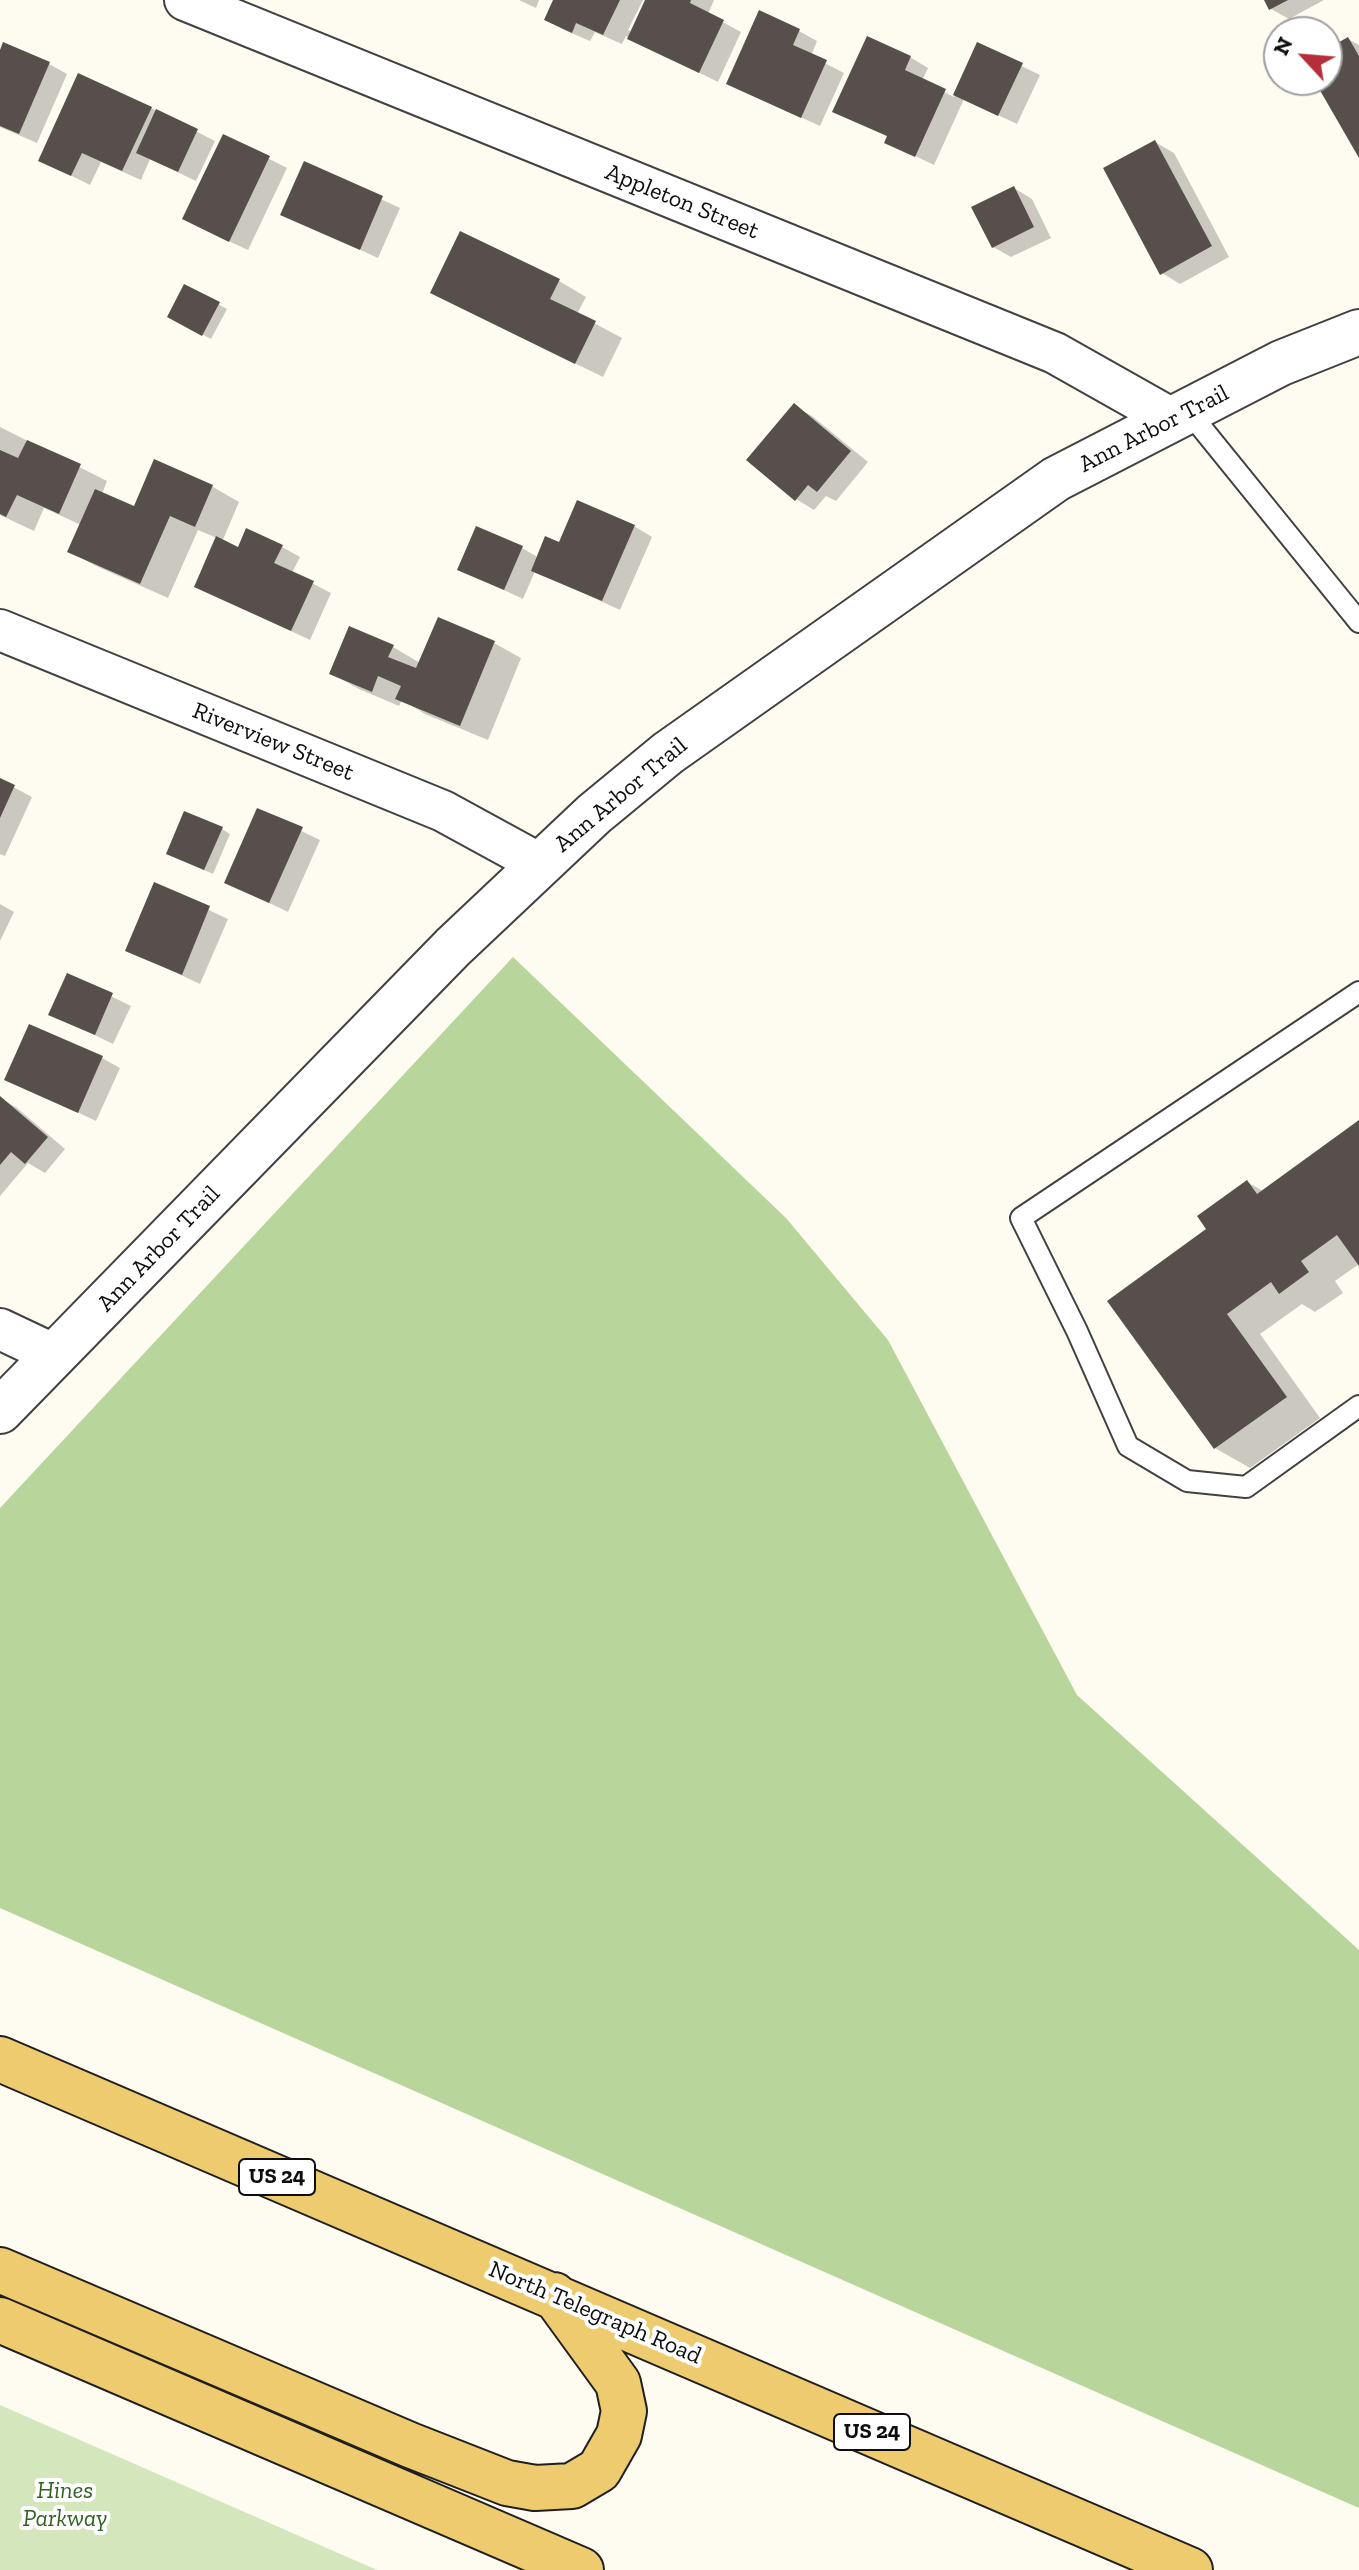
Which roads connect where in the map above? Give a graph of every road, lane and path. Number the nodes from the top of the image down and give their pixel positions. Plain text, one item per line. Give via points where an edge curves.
1 (185, 0) edge
2 (1359, 332) edge
3 (1180, 415) junction
4 (1359, 622) edge
5 (0, 630) edge
6 (540, 864) junction
7 (1357, 997) edge
8 (0, 1329) edge
9 (55, 1355) junction
10 (1359, 1406) edge
11 (0, 1411) edge
12 (0, 2059) edge
13 (0, 2270) edge
14 (554, 2295) junction
15 (0, 2320) edge
16 (581, 2570) edge
17 (1190, 2570) edge

1 - 3 street, Appleton Street via 1055,353
2 - 3 street, Ann Arbor Trail via 1281,363
3 - 4 lane
3 - 6 street, Ann Arbor Trail via 1056,479 668,753
5 - 6 street, Riverview Street via 443,811
6 - 9 street, Ann Arbor Trail
7 - 10 lane via 1021,1218 1128,1446 1187,1481 1246,1487
8 - 9 street
9 - 11 street, Ann Arbor Trail
12 - 14 main road, North Telegraph Road / US 24
13 - 14 main road via 410,2445 507,2483 535,2488 572,2486 599,2470 619,2435 624,2411 618,2383
14 - 17 main road, North Telegraph Road / US 24
15 - 16 main road

